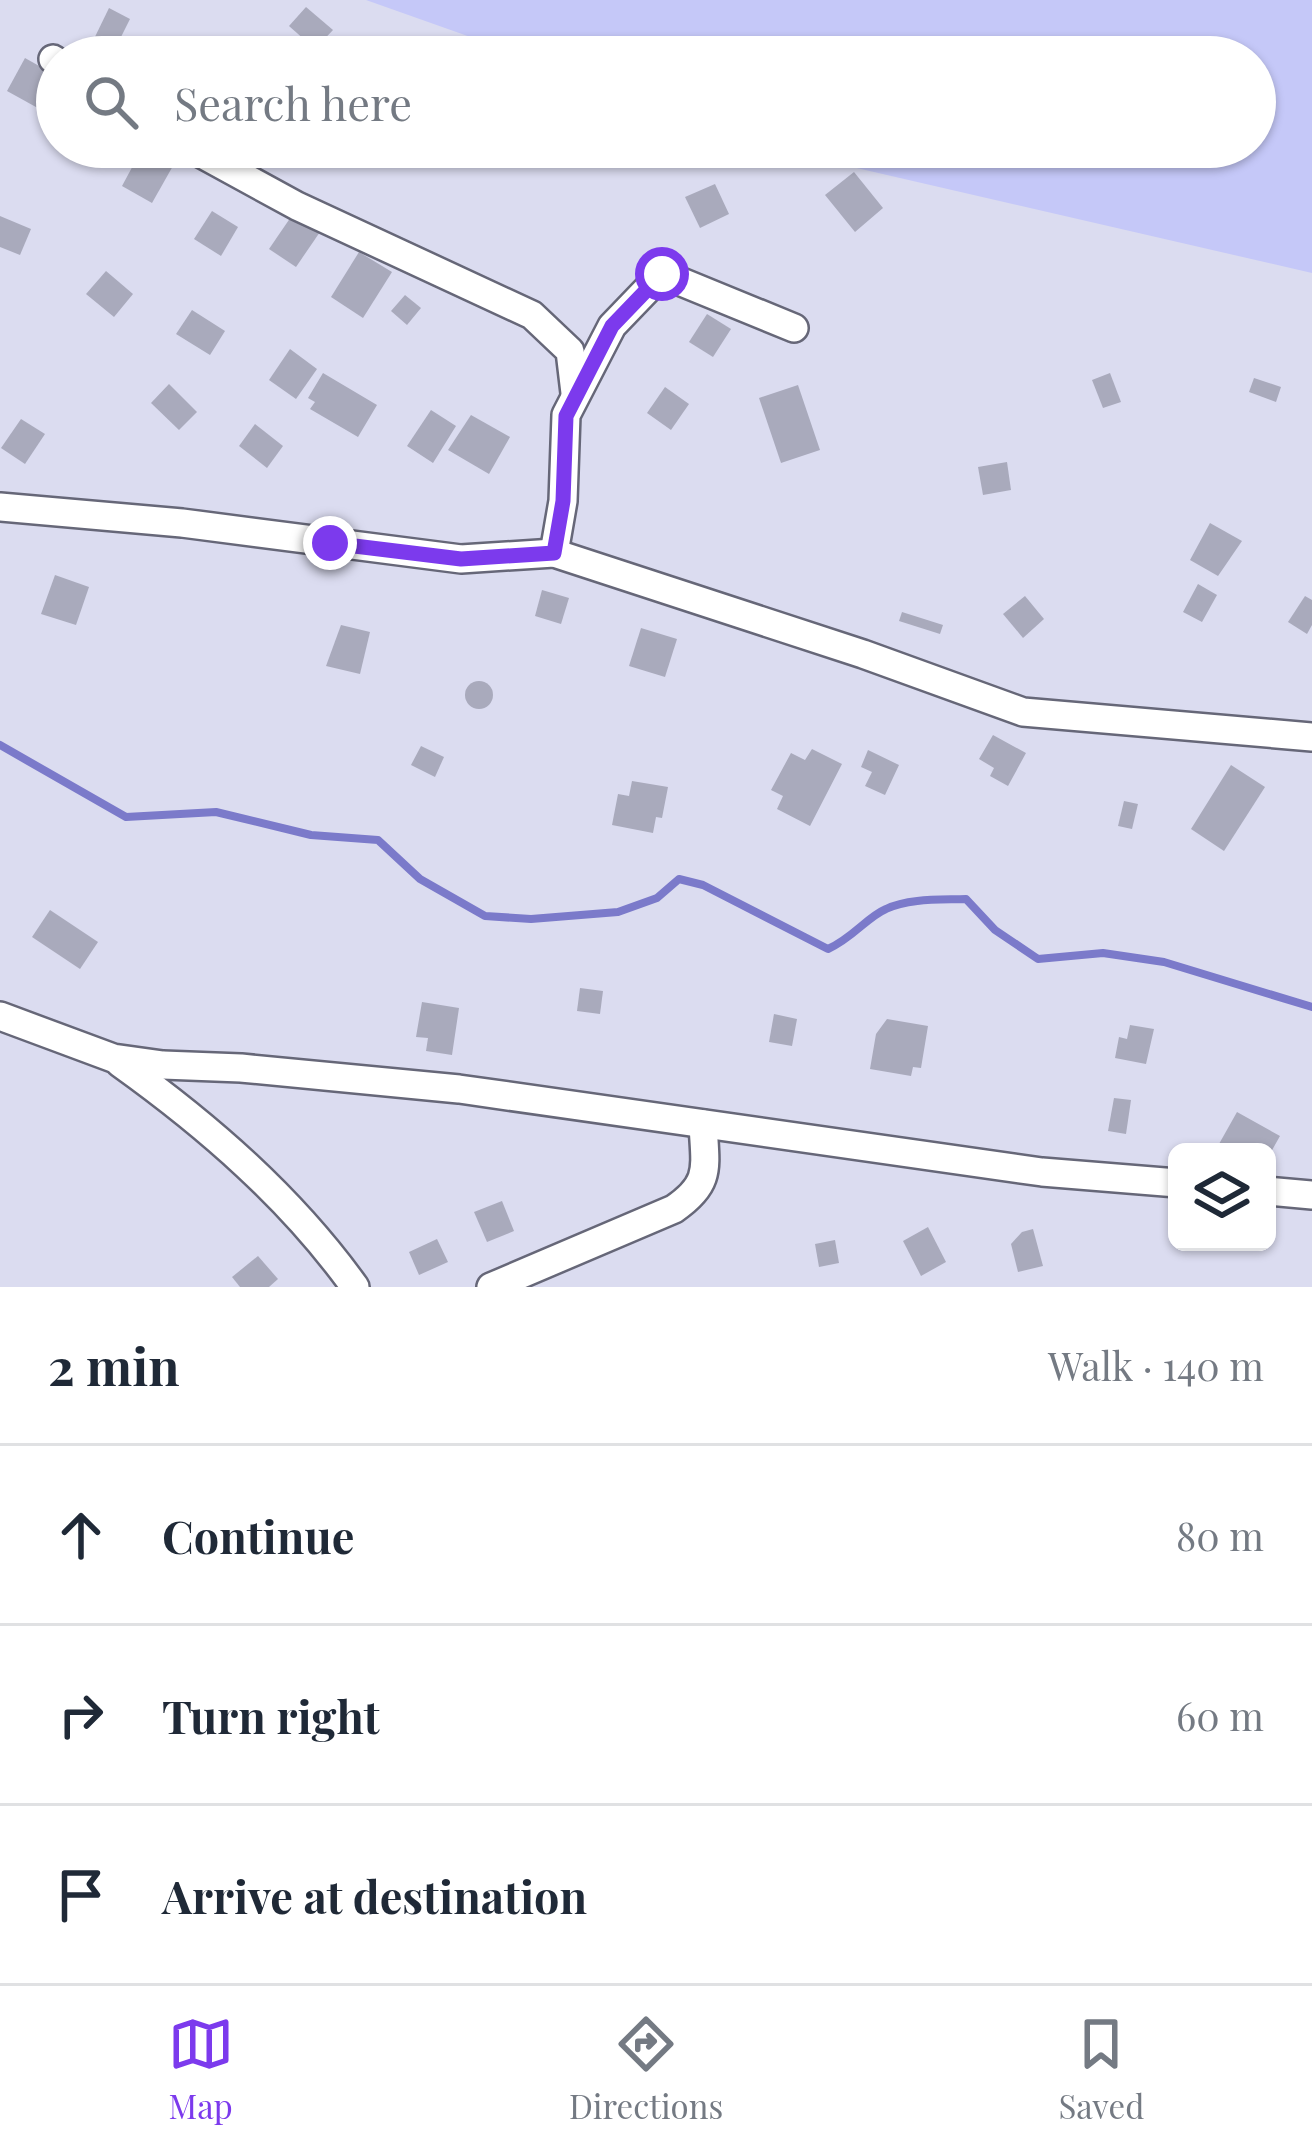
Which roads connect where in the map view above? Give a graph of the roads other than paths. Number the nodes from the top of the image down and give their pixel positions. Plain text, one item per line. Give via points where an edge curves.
1 (227, 168) edge
2 (794, 328) dead end
3 (575, 393) junction
4 (0, 507) edge
5 (554, 553) junction
6 (1312, 737) edge
7 (0, 1016) edge
8 (113, 1058) junction
9 (703, 1124) junction
10 (1168, 1183) edge
11 (1276, 1192) edge
12 (1312, 1195) edge
13 (355, 1287) edge
14 (490, 1287) edge

1 - 3 street via 532,315 570,351
2 - 3 street via 662,274 612,326
3 - 5 street
4 - 5 street via 461,559
5 - 6 street via 1022,712
7 - 8 street
8 - 9 street via 459,1090
8 - 13 street via 244,1161
9 - 10 street
9 - 14 street via 706,1174 697,1193
11 - 12 street

